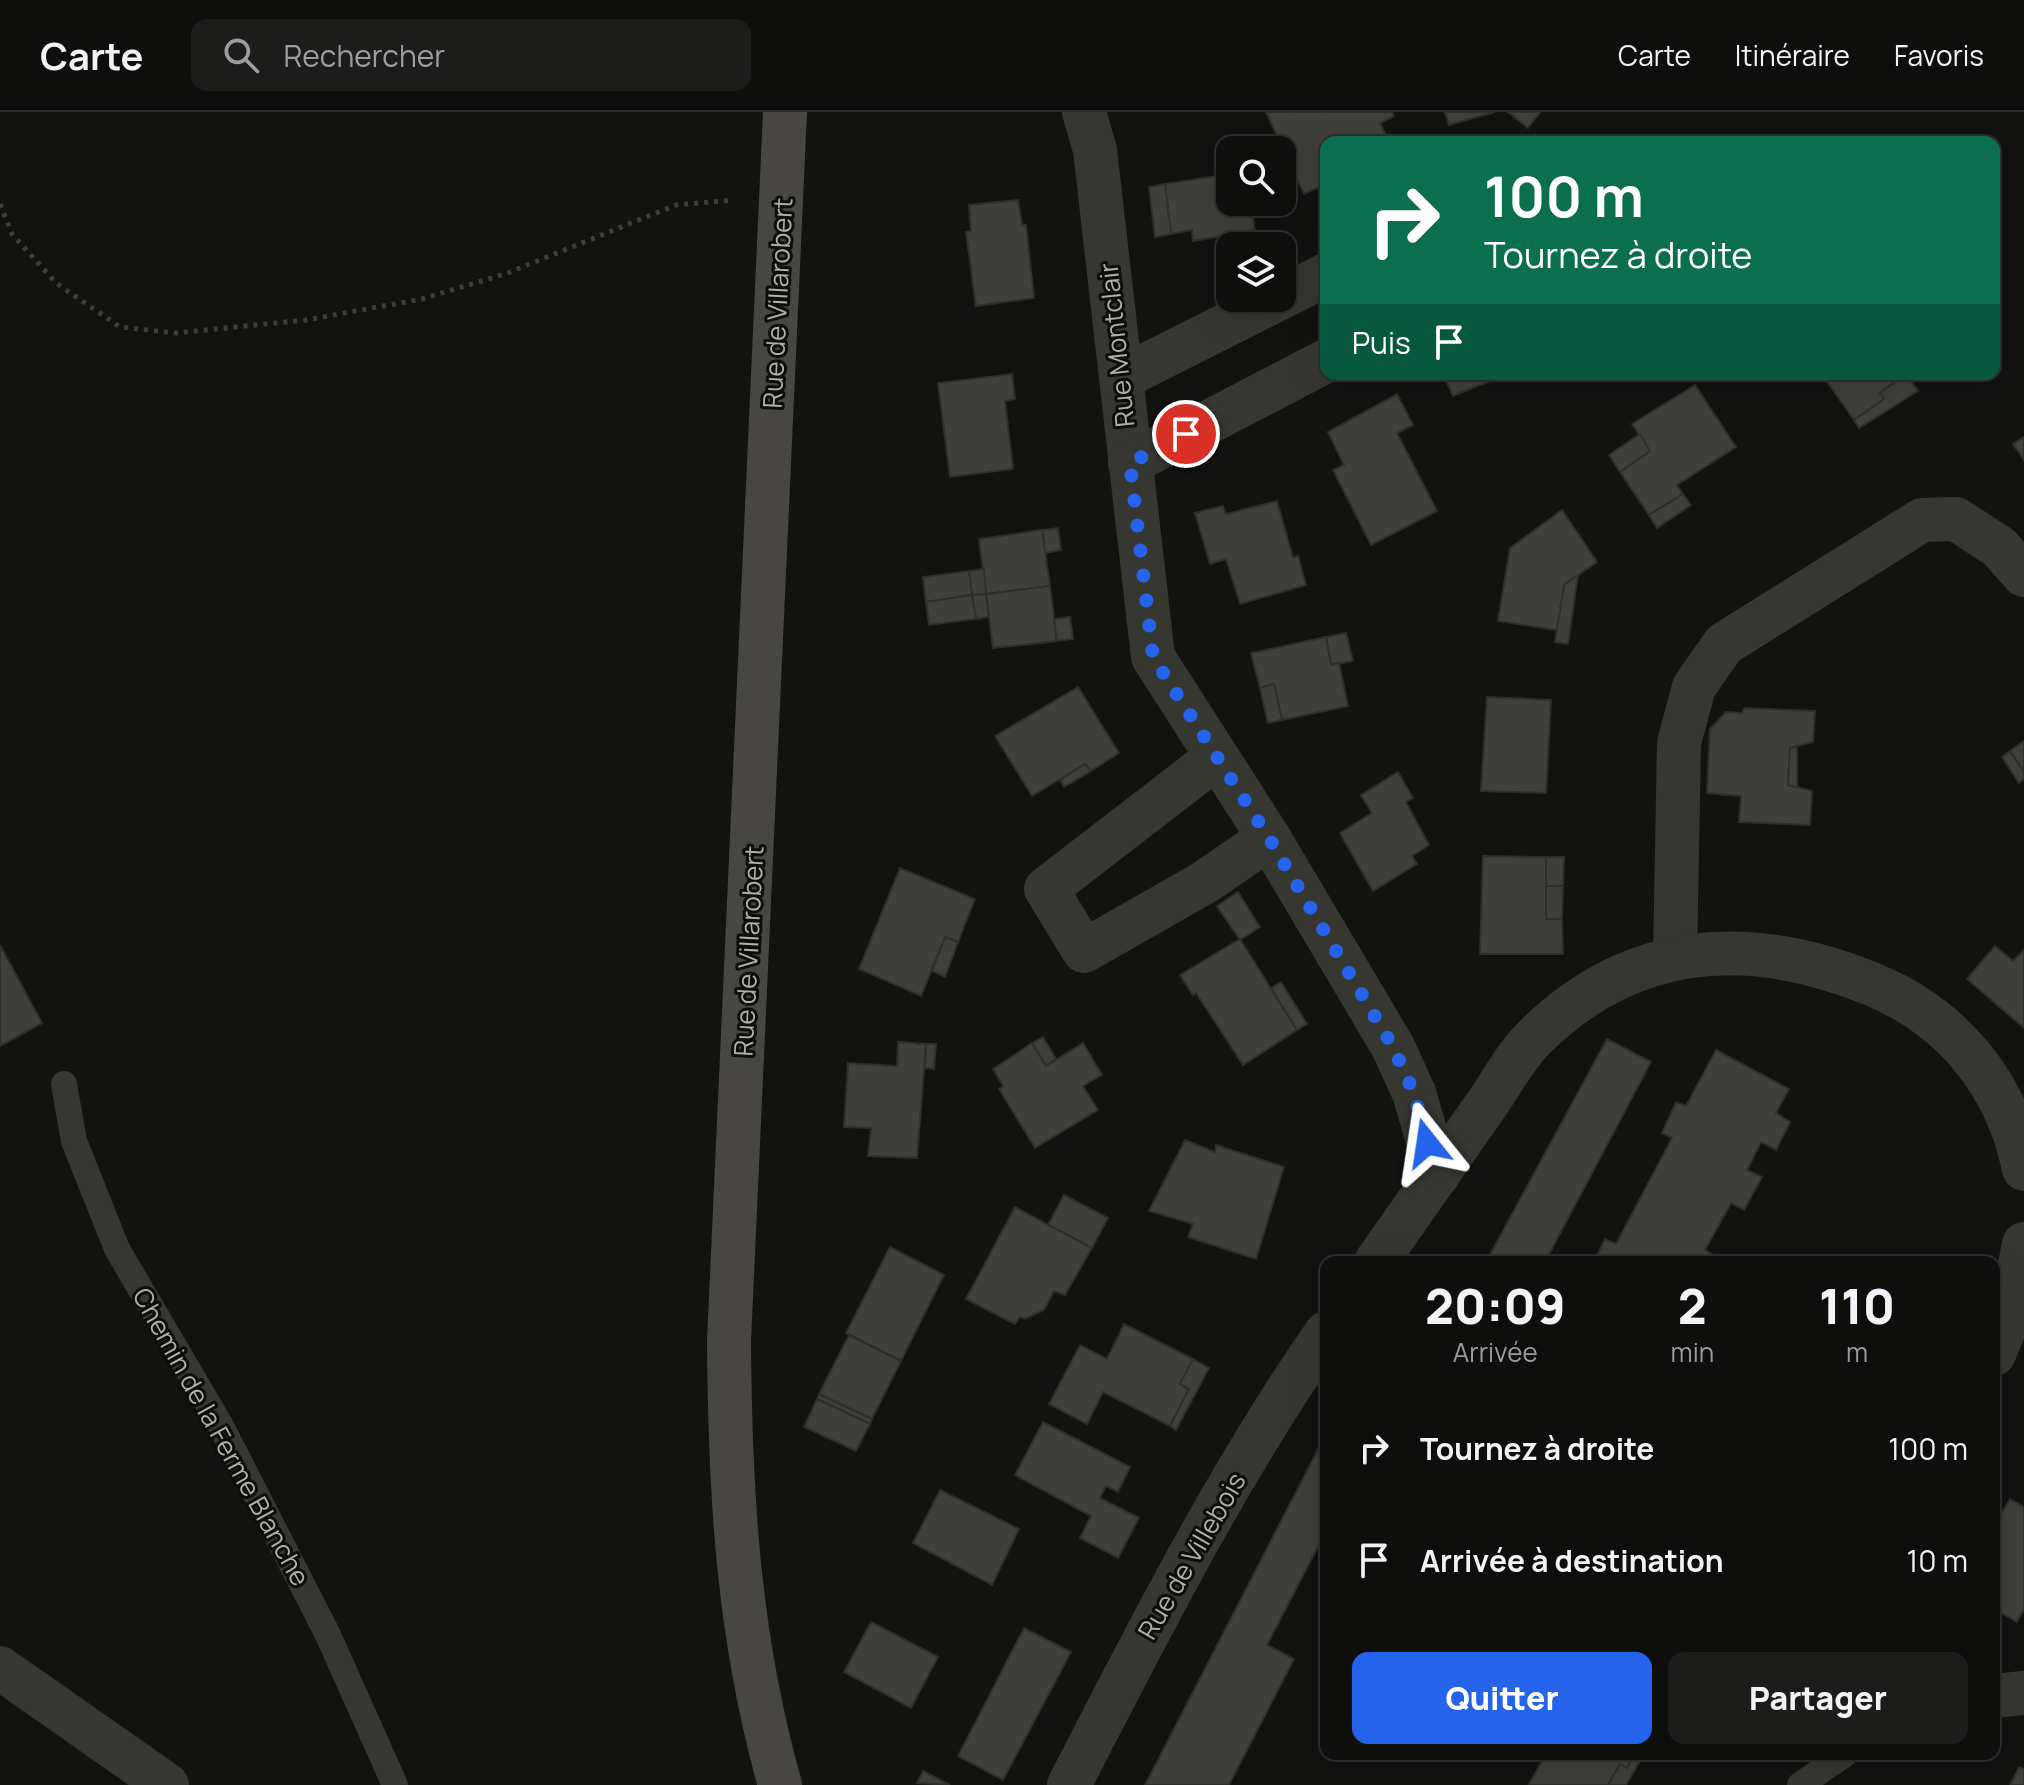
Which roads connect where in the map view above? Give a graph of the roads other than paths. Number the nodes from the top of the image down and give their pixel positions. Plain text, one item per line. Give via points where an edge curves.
1 (785, 112) edge
2 (1084, 112) edge
3 (1320, 278) edge
4 (1296, 290) edge
5 (1251, 312) edge
6 (1320, 364) edge
7 (1121, 378) junction
8 (1130, 463) junction
9 (2024, 575) edge
10 (1217, 757) junction
11 (1269, 838) junction
12 (1675, 958) junction
13 (64, 1084) dead end
14 (2022, 1151) edge
15 (1438, 1175) junction
16 (2024, 1244) edge
17 (1380, 1256) edge
18 (2000, 1339) edge
19 (1320, 1342) edge
20 (0, 1668) edge
21 (2024, 1693) edge
22 (2000, 1695) edge
23 (1836, 1760) edge
24 (167, 1785) edge
25 (395, 1785) edge
26 (780, 1785) edge
27 (1069, 1785) edge
28 (1800, 1785) edge

1 - 26 main road, Rue de Villarobert via 729,1341 730,1480 743,1616
2 - 7 street, Rue Montclair via 1095,150
3 - 4 street
5 - 7 street
6 - 8 street
7 - 8 street, Rue Montclair
8 - 10 street, Rue Montclair via 1153,657
9 - 12 street via 1999,547 1956,519 1922,520 1724,644 1694,687 1679,743
10 - 11 street, Rue Montclair
10 - 11 street via 1046,889 1084,951 1205,882
11 - 15 street, Rue Montclair via 1393,1047 1414,1093
12 - 14 street via 1761,953 1810,961 1908,999 1959,1038 1989,1083
12 - 15 street via 1645,964 1597,991 1532,1040
13 - 25 lane, Chemin de la Ferme Blanche via 74,1141 117,1249 221,1426 328,1635
15 - 17 street
16 - 18 street via 2011,1312
19 - 27 street, Rue de Villebois via 1173,1584
20 - 24 street
21 - 22 street
23 - 28 lane

